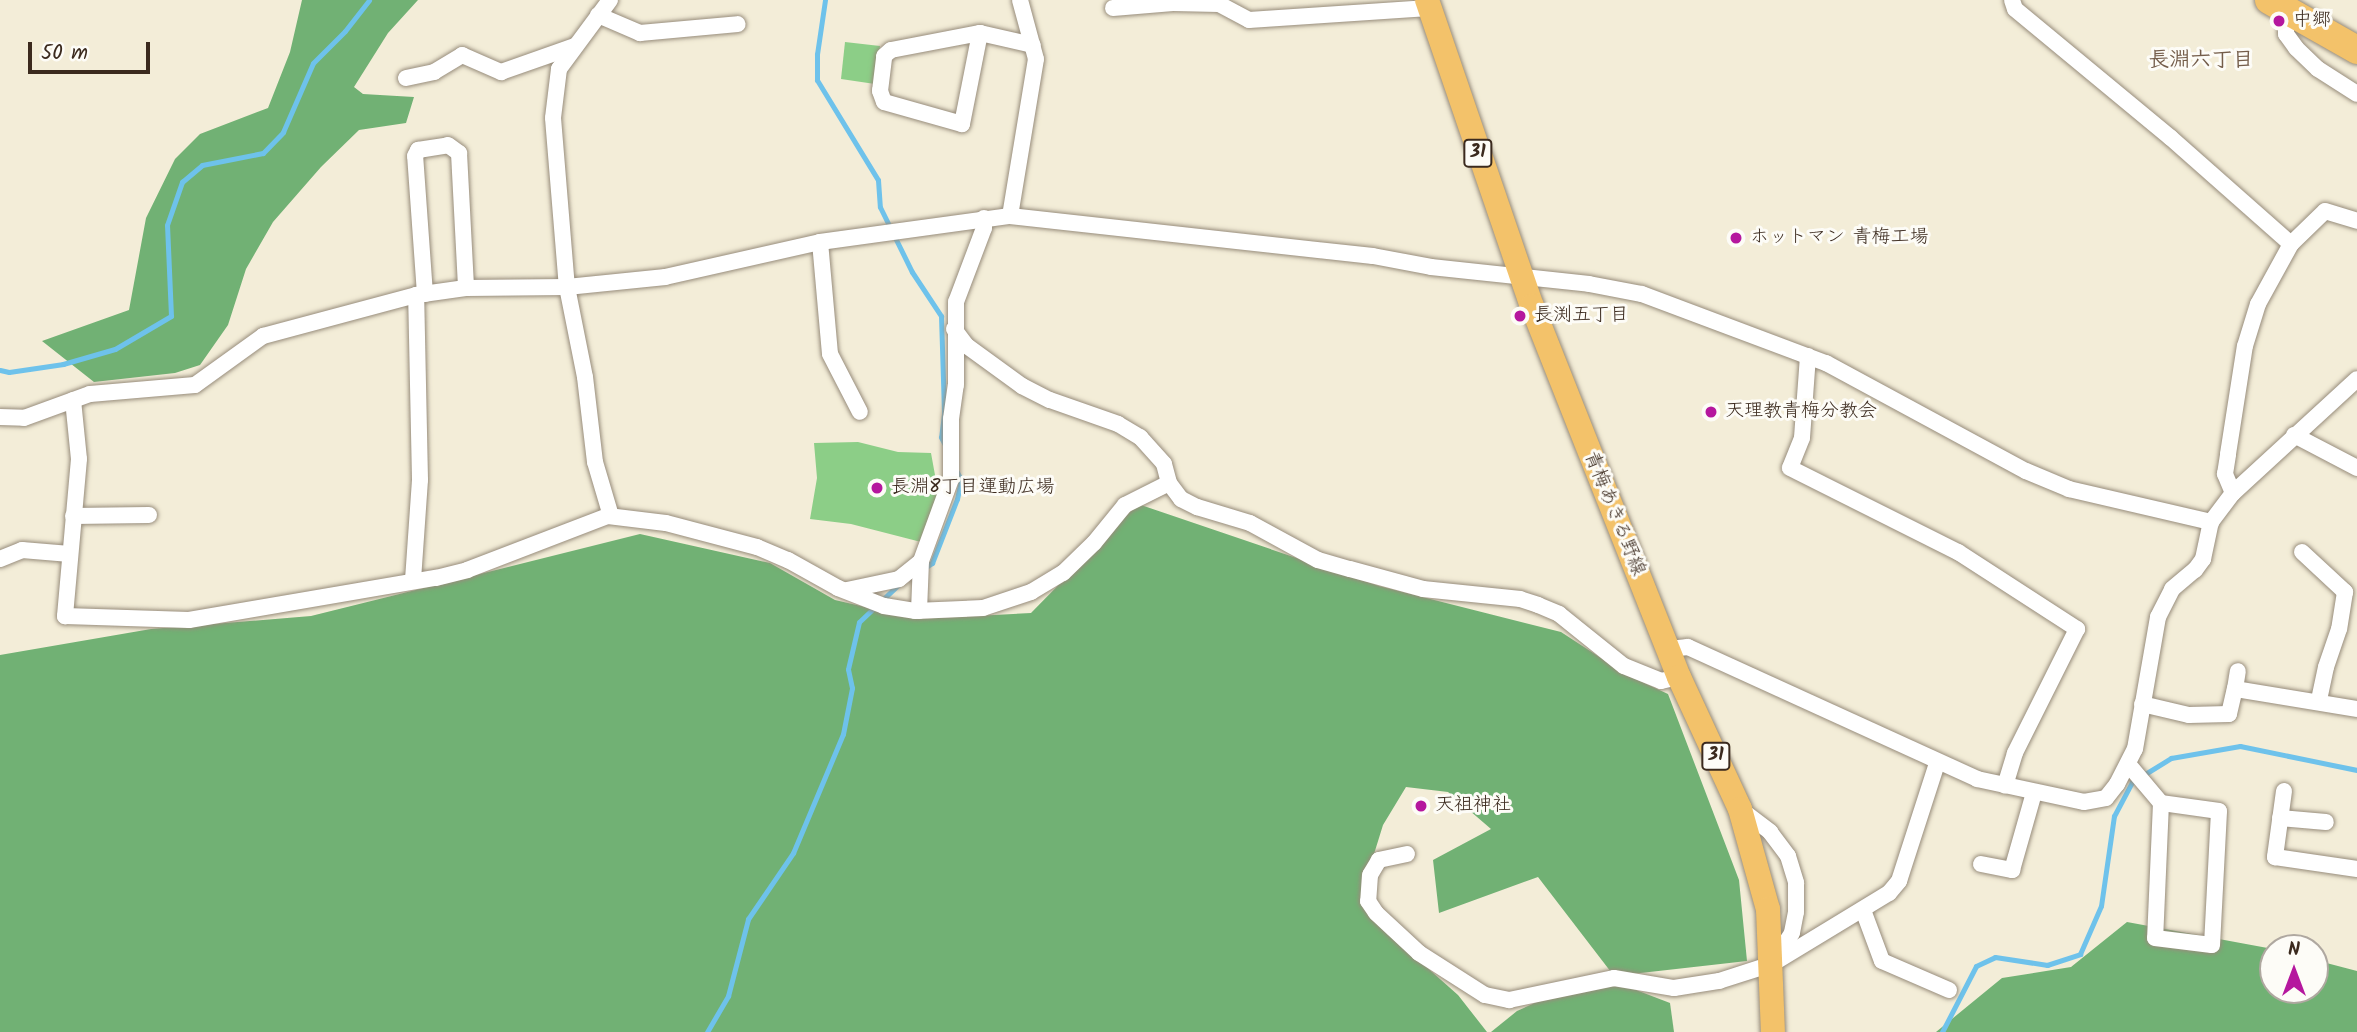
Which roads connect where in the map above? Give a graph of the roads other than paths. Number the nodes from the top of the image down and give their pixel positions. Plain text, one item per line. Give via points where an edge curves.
1 (610, 0) edge
2 (1020, 0) edge
3 (2012, 0) edge
4 (1143, 2) edge
5 (1428, 4) edge
6 (2280, 7) edge
7 (1113, 8) dead end
8 (598, 15) junction
9 (738, 24) dead end
10 (980, 33) junction
11 (1033, 45) junction
12 (575, 46) junction
13 (2357, 50) edge
14 (406, 78) dead end
15 (2357, 94) edge
16 (1010, 216) junction
17 (984, 218) junction
18 (2357, 221) edge
19 (820, 242) junction
20 (2291, 244) junction
21 (1524, 279) junction
22 (567, 287) junction
23 (466, 288) junction
24 (421, 294) junction
25 (954, 329) junction
26 (1808, 356) junction
27 (2357, 379) edge
28 (73, 400) junction
29 (860, 412) dead end
30 (0, 417) edge
31 (2294, 435) junction
32 (2357, 468) edge
33 (1169, 483) junction
34 (2233, 494) junction
35 (149, 515) dead end
36 (73, 516) junction
37 (611, 516) junction
38 (2211, 522) junction
39 (2302, 552) dead end
40 (70, 554) junction
41 (0, 559) edge
42 (921, 561) junction
43 (413, 580) junction
44 (845, 590) junction
45 (919, 611) junction
46 (1669, 649) junction
47 (2238, 671) dead end
48 (1679, 677) junction
49 (2235, 689) junction
50 (2319, 701) junction
51 (2142, 704) junction
52 (2357, 709) edge
53 (1937, 763) junction
54 (2130, 766) junction
55 (2005, 785) junction
56 (2284, 791) dead end
57 (2034, 793) junction
58 (2161, 803) junction
59 (1740, 809) junction
60 (2280, 818) junction
61 (2326, 822) dead end
62 (1407, 854) dead end
63 (1981, 864) dead end
64 (2357, 869) edge
65 (1863, 910) junction
66 (1772, 964) junction
67 (1949, 990) dead end
68 (1773, 1032) edge

1 - 8 street
2 - 11 street
3 - 20 street via 2015,9
4 - 5 street via 1219,4 1249,20
4 - 7 street
5 - 21 main road, 青梅あきる野線 / 31
6 - 13 highway
6 - 15 street via 2286,34 2296,48 2318,69
8 - 9 street via 640,33
8 - 12 street
10 - 10 street via 891,50 884,56 880,91 884,102 962,124
10 - 11 street
11 - 16 street via 1036,59
12 - 14 street via 500,72 462,55 434,72
12 - 22 street via 559,69 554,93
16 - 17 street
16 - 21 street via 1348,253
17 - 19 street
17 - 25 street via 956,302
18 - 20 street via 2325,211
19 - 22 street via 665,277
19 - 29 street via 830,354
20 - 34 street via 2258,304 2245,346 2225,474
21 - 26 street via 1642,294
21 - 46 main road, 青梅あきる野線 / 31
22 - 23 street
22 - 37 street via 585,377 595,462
23 - 24 street
23 - 24 street via 459,153 448,145 418,150 415,156
24 - 28 street via 262,337 195,385 131,388
24 - 43 street via 420,480
25 - 33 street via 967,346 1022,386 1140,437 1164,464
25 - 42 street via 951,477
26 - 38 street via 2068,489
26 - 55 street via 1802,438 1790,468 1958,552 2077,629 2015,753
27 - 31 street
28 - 30 street via 24,418
28 - 36 street via 79,459
31 - 32 street
31 - 34 street
33 - 45 street via 1125,505 1073,564 1031,592 983,608
33 - 48 street via 1181,499 1268,531 1318,560 1423,589 1529,602 1559,614 1635,672 1661,681
34 - 38 street
35 - 36 street
36 - 40 street
37 - 43 street via 467,570
37 - 44 street via 666,523 757,547
38 - 51 street via 2203,559 2172,589 2158,617
39 - 50 street via 2345,592
40 - 41 street via 22,550
40 - 43 street via 65,617 189,620
42 - 44 street via 899,579
42 - 45 street
44 - 45 street via 884,606
46 - 48 main road, 青梅あきる野線 / 31
46 - 53 street via 1688,647
47 - 49 street
48 - 59 main road, 青梅あきる野線 / 31
49 - 50 street
49 - 51 street via 2229,714 2189,715
50 - 52 street
51 - 54 street
53 - 55 street
53 - 65 street via 1899,880 1889,893
54 - 57 street via 2106,798 2096,802
54 - 58 street
55 - 57 street
56 - 60 street
57 - 63 street via 2012,870
58 - 58 street via 2155,938 2211,945 2219,811
59 - 66 main road, 青梅あきる野線 / 31 via 1768,909
59 - 66 street via 1770,832 1788,856 1796,883 1791,933
60 - 61 street
60 - 64 street via 2275,857
62 - 66 street via 1379,860 1370,875 1368,901 1419,953 1485,995 1509,1000 1614,978 1674,988 1719,981
65 - 66 street
65 - 67 street via 1882,961
66 - 68 main road, 青梅あきる野線 / 31

